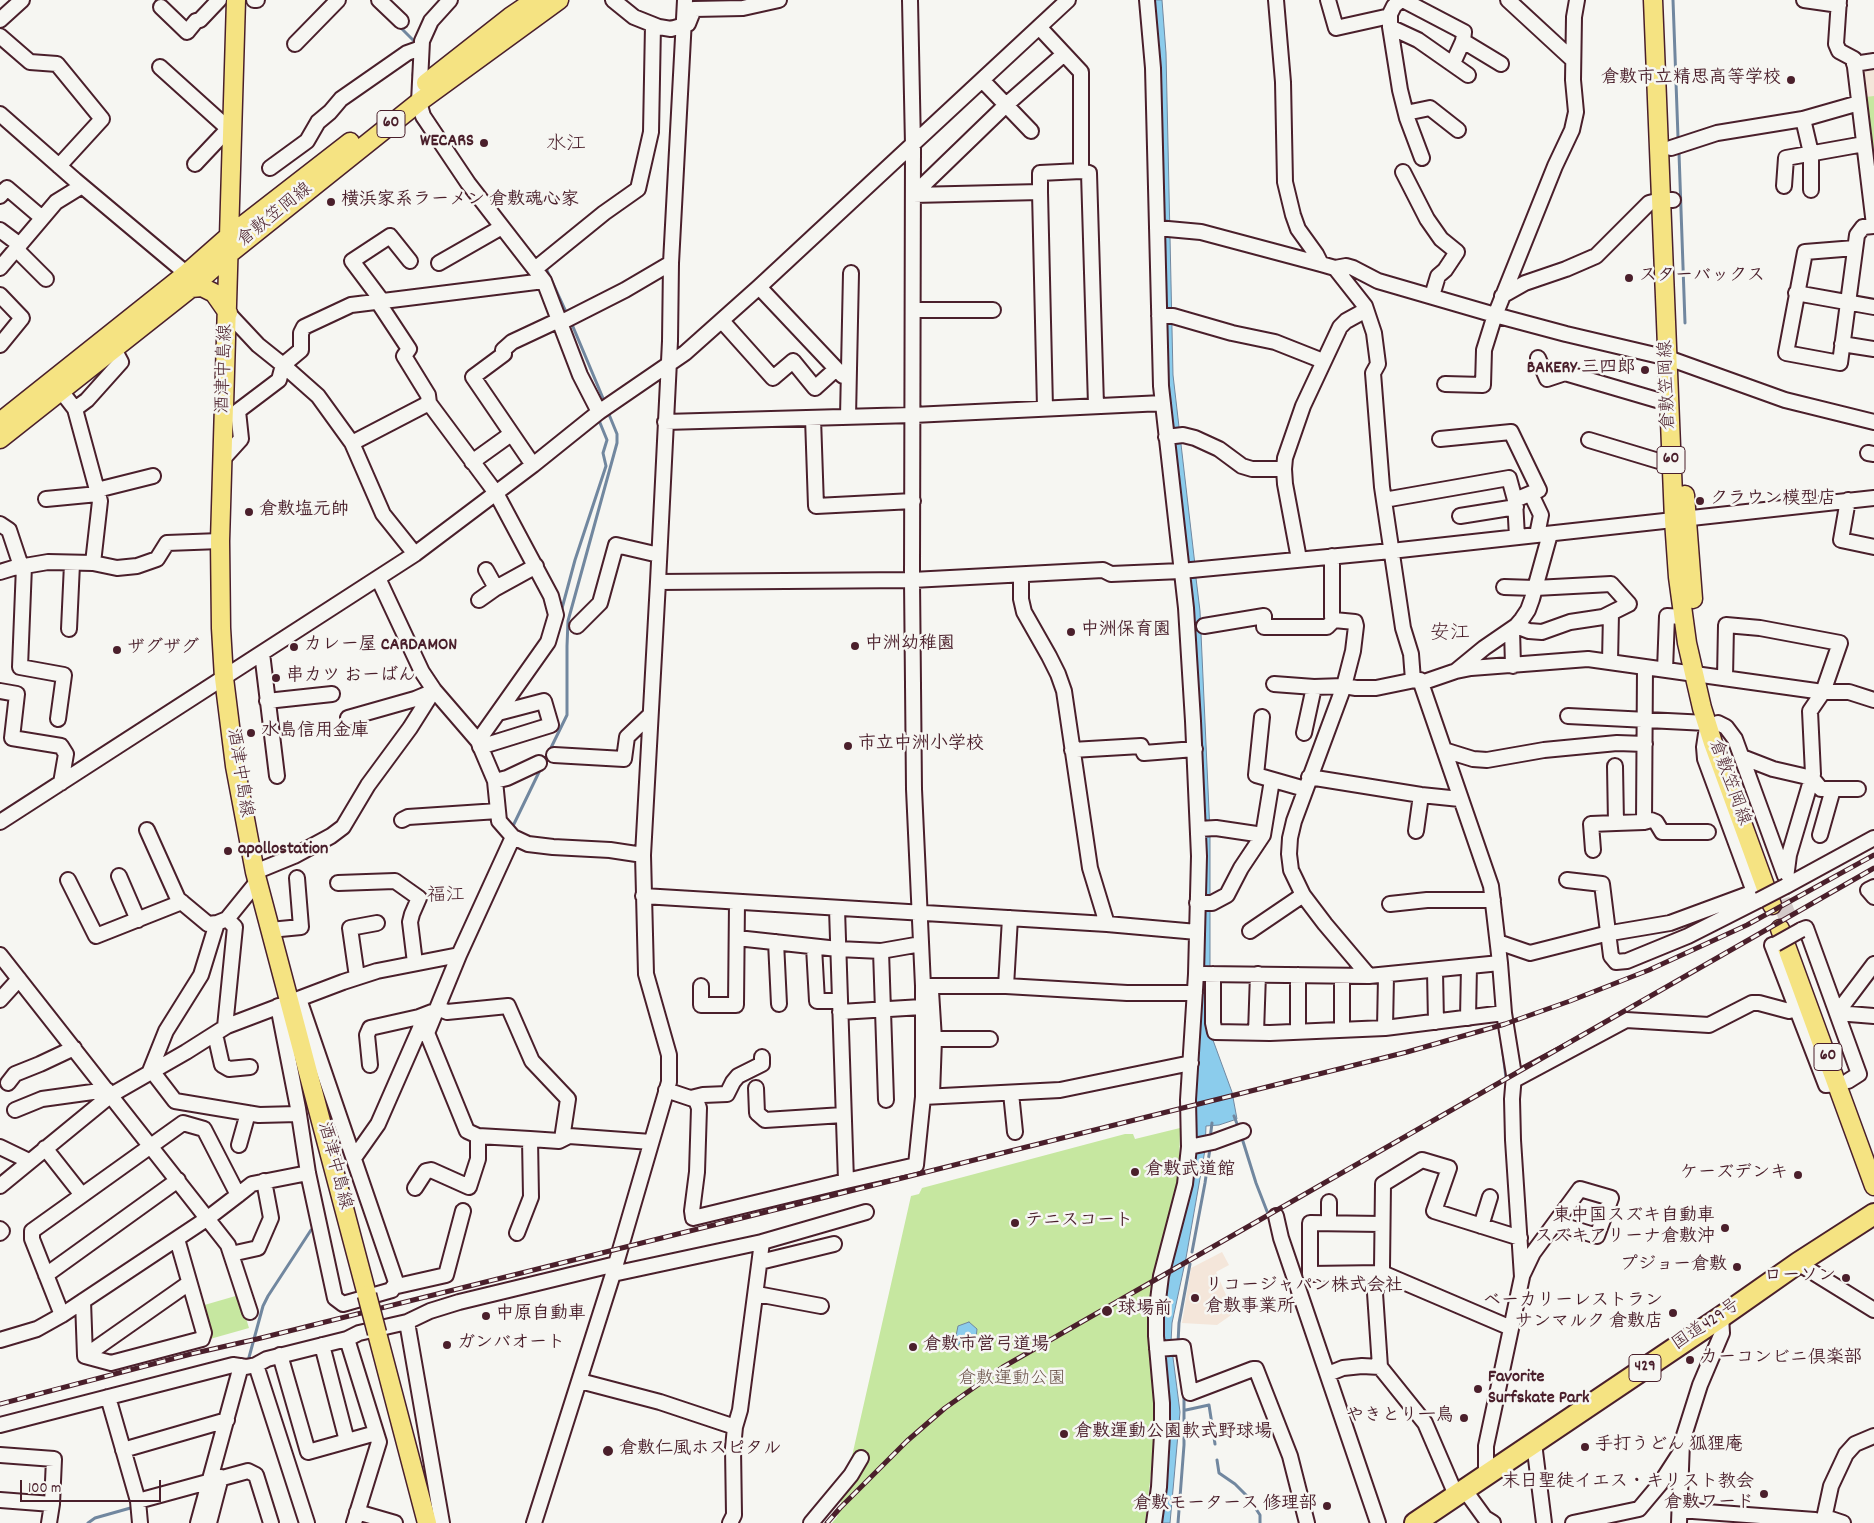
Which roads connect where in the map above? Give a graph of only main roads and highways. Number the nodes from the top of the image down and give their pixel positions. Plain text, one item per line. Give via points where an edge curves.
1 (236, 0) edge
2 (535, 0) edge
3 (559, 0) edge
4 (1653, 0) edge
5 (1665, 0) edge
6 (419, 95) junction
7 (230, 184) junction
8 (1667, 200) junction
9 (263, 210) junction
10 (229, 236) junction
11 (229, 254) junction
12 (194, 283) junction
13 (228, 313) junction
14 (1673, 360) junction
15 (4, 424) edge
16 (1680, 519) junction
17 (1700, 674) junction
18 (1773, 893) tunnel mouth
19 (1787, 932) tunnel mouth
20 (1843, 1082) junction
21 (1874, 1151) edge
22 (1874, 1186) edge
23 (1874, 1214) edge
24 (427, 1523) edge
25 (1415, 1523) edge

1 - 7 main road, 酒津中島線
2 - 6 main road, 倉敷笠岡線 / 60 via 510,17
3 - 6 main road, 倉敷笠岡線 / 60
4 - 8 main road, 倉敷笠岡線 / 60
5 - 8 main road, 倉敷笠岡線 / 60 via 1671,148
6 - 9 main road, 倉敷笠岡線 / 60
6 - 11 main road, 倉敷笠岡線 / 60
7 - 9 main road via 244,207 252,211
7 - 10 main road, 酒津中島線
8 - 14 main road, 倉敷笠岡線 / 60
9 - 10 main road, 倉敷笠岡線 / 60
10 - 11 main road, 酒津中島線
10 - 12 main road, 倉敷笠岡線 / 60
11 - 12 main road, 倉敷笠岡線 / 60
11 - 13 main road, 酒津中島線
12 - 13 main road via 214,293
12 - 15 main road, 倉敷笠岡線 / 60
12 - 15 main road, 倉敷笠岡線 / 60 via 61,391
13 - 24 main road, 酒津中島線, bridge via 220,541 221,628 235,766 256,877
14 - 16 main road, 倉敷笠岡線 / 60
14 - 16 main road, 倉敷笠岡線 / 60 via 1669,400 1672,465
16 - 17 main road, 倉敷笠岡線 / 60
16 - 17 main road, 倉敷笠岡線 / 60 via 1678,577 1684,617
17 - 18 main road, 倉敷笠岡線 / 60 via 1711,724 1726,750
19 - 20 main road, 60
20 - 21 main road, 60
20 - 22 main road, 60
23 - 25 highway, 国道429号 / 429

